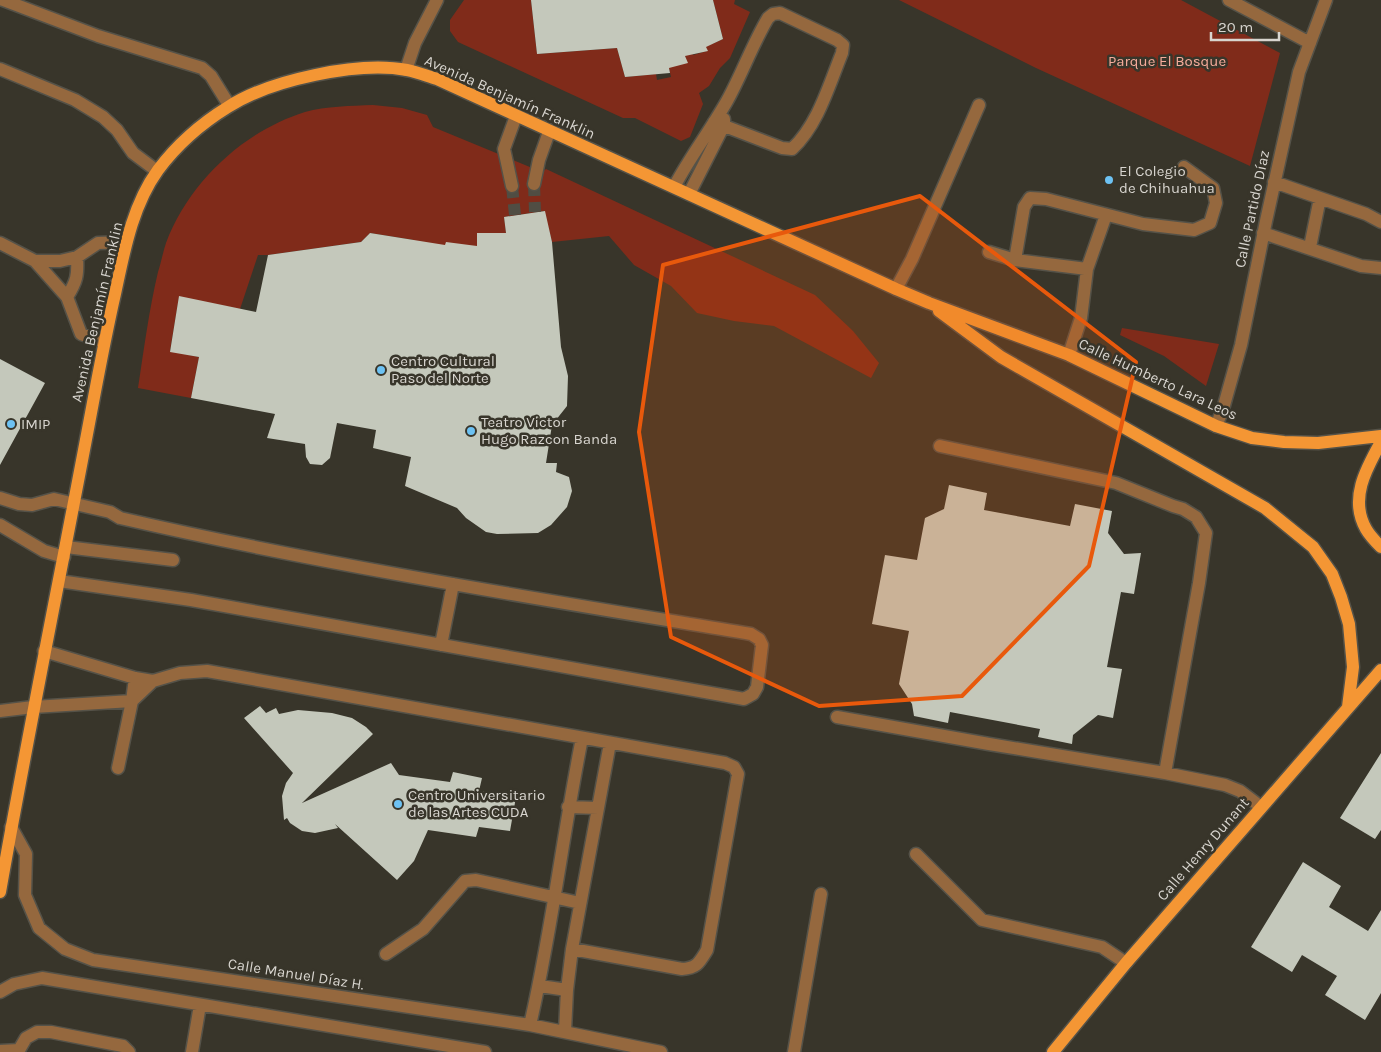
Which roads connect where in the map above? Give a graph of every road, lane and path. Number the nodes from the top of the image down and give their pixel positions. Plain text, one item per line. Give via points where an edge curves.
1 (3, 0) edge
2 (437, 0) edge
3 (1229, 0) edge
4 (1326, 0) edge
5 (1310, 43) junction
6 (0, 70) edge
7 (406, 70) junction
8 (979, 105) dead end
9 (230, 106) junction
10 (516, 116) junction
11 (719, 124) junction
12 (549, 132) junction
13 (1184, 167) dead end
14 (157, 171) junction
15 (1274, 182) junction
16 (534, 184) tunnel mouth
17 (512, 186) tunnel mouth
18 (674, 187) junction
19 (689, 194) junction
20 (1320, 198) junction
21 (1106, 215) junction
22 (1381, 222) edge
23 (1263, 233) junction
24 (0, 242) edge
25 (126, 242) junction
26 (1310, 248) junction
27 (989, 252) dead end
28 (77, 257) junction
29 (35, 260) junction
30 (1015, 260) junction
31 (1381, 268) edge
32 (1087, 270) junction
33 (896, 289) junction
34 (67, 297) junction
35 (929, 304) junction
36 (104, 342) junction
37 (1069, 355) junction
38 (1216, 426) junction
39 (1381, 436) edge
40 (1381, 442) edge
41 (940, 446) dead end
42 (0, 498) edge
43 (74, 504) junction
44 (0, 525) edge
45 (1381, 547) edge
46 (65, 552) junction
47 (173, 560) dead end
48 (58, 581) junction
49 (453, 584) junction
50 (441, 645) junction
51 (44, 651) junction
52 (1381, 670) edge
53 (134, 678) junction
54 (153, 681) junction
55 (132, 701) junction
56 (33, 707) junction
57 (1348, 707) junction
58 (0, 711) edge
59 (837, 717) dead end
60 (582, 738) junction
61 (610, 742) junction
62 (118, 768) dead end
63 (1165, 773) junction
64 (568, 807) junction
65 (1261, 807) junction
66 (598, 808) junction
67 (11, 827) junction
68 (916, 854) dead end
69 (0, 892) edge
70 (821, 894) dead end
71 (554, 898) junction
72 (580, 903) junction
73 (572, 949) junction
74 (386, 954) dead end
75 (1126, 963) junction
76 (540, 986) junction
77 (567, 990) junction
78 (0, 992) edge
79 (200, 1005) junction
80 (530, 1025) junction
81 (565, 1031) junction
82 (641, 1050) edge
83 (0, 1051) edge
84 (130, 1052) edge
85 (192, 1052) edge
86 (485, 1052) edge
87 (661, 1052) edge
88 (794, 1052) edge
89 (1054, 1052) edge

1 - 9 street via 98,36 202,68
2 - 7 street via 415,43
3 - 5 street
4 - 5 street, Calle Partido Díaz
5 - 15 street, Calle Partido Díaz via 1299,72
6 - 14 street via 75,100 103,118 117,130 133,153
7 - 9 main road, Avenida Benjamín Franklin via 363,67 318,74 272,87
7 - 10 main road, Avenida Benjamín Franklin via 437,79
8 - 33 street
9 - 14 main road, Avenida Benjamín Franklin via 179,146
10 - 12 main road, Avenida Benjamín Franklin
10 - 17 street via 504,149
11 - 11 street via 763,26 773,14 780,13 843,45 823,100 802,139 792,149
11 - 18 street via 689,161
11 - 19 street
12 - 16 street
12 - 18 main road, Avenida Benjamín Franklin
13 - 21 street via 1213,188 1216,203 1210,223 1194,230 1143,224
14 - 25 main road, Avenida Benjamín Franklin via 139,204
15 - 20 street
15 - 23 street, Calle Partido Díaz
18 - 19 main road, Avenida Benjamín Franklin
19 - 33 main road, Avenida Benjamín Franklin
20 - 22 street
20 - 26 street
21 - 30 street via 1046,199 1030,198 1024,207
21 - 32 street
23 - 26 street
23 - 38 street, Calle Partido Díaz via 1241,345
24 - 29 street
25 - 28 street via 98,243
25 - 36 main road, Avenida Benjamín Franklin
26 - 31 street via 1361,266
27 - 30 street
28 - 29 street via 60,261
28 - 34 street via 76,284
29 - 34 street
30 - 32 street
32 - 37 street via 1081,318
33 - 35 main road, Avenida Benjamín Franklin
34 - 36 street via 81,334
35 - 37 main road, Calle Humberto Lara Leos
35 - 57 main road via 1001,357 1265,508 1313,547 1332,574 1349,624 1353,667
36 - 43 main road, Avenida Benjamín Franklin
37 - 38 main road, Calle Humberto Lara Leos
38 - 39 main road, Calle Humberto Lara Leos via 1252,438 1284,442 1318,443
40 - 45 main road via 1360,486 1358,508 1366,530
41 - 63 street via 1116,483 1196,516 1206,532
42 - 43 street via 32,505 54,499
43 - 46 main road, Avenida Benjamín Franklin
43 - 49 street via 204,537
44 - 46 street via 44,551
46 - 47 street
46 - 48 main road, Avenida Benjamín Franklin
48 - 50 street via 191,600
48 - 51 main road, Avenida Benjamín Franklin
49 - 50 street
49 - 50 street via 751,634 762,645 757,687 754,694 744,699
51 - 53 street
51 - 56 main road, Avenida Benjamín Franklin
52 - 57 main road, Calle Henry Dunant
53 - 54 street
53 - 55 street
54 - 55 street
54 - 60 street via 180,673 207,671
55 - 56 street
55 - 62 street
56 - 58 street
56 - 67 main road, Avenida Benjamín Franklin
57 - 65 main road, Calle Henry Dunant
59 - 63 street
60 - 61 street
60 - 64 street
61 - 66 street
61 - 73 street via 724,762 734,767 738,774 706,950 699,963 682,969
63 - 65 street via 1225,785 1240,791
64 - 66 street
64 - 71 street
65 - 75 main road, Calle Henry Dunant
66 - 72 street
67 - 69 main road, Avenida Benjamín Franklin
67 - 80 street, Calle Manuel Díaz H. via 26,854 25,895 39,928 65,948 93,960
68 - 75 street via 982,920 1102,946
70 - 88 street
71 - 72 street
71 - 74 street via 476,880 465,881 423,929
71 - 76 street
72 - 73 street
73 - 77 street
75 - 89 main road, Calle Henry Dunant
76 - 77 street
76 - 80 street
77 - 81 street
78 - 79 street via 14,984 42,978
79 - 85 street
79 - 86 street
80 - 81 street, Calle Manuel Díaz H.
81 - 82 street, Calle Manuel Díaz H.
82 - 87 street, Calle Manuel Díaz H.
83 - 84 street via 19,1050 26,1038 37,1032 51,1032 123,1046

